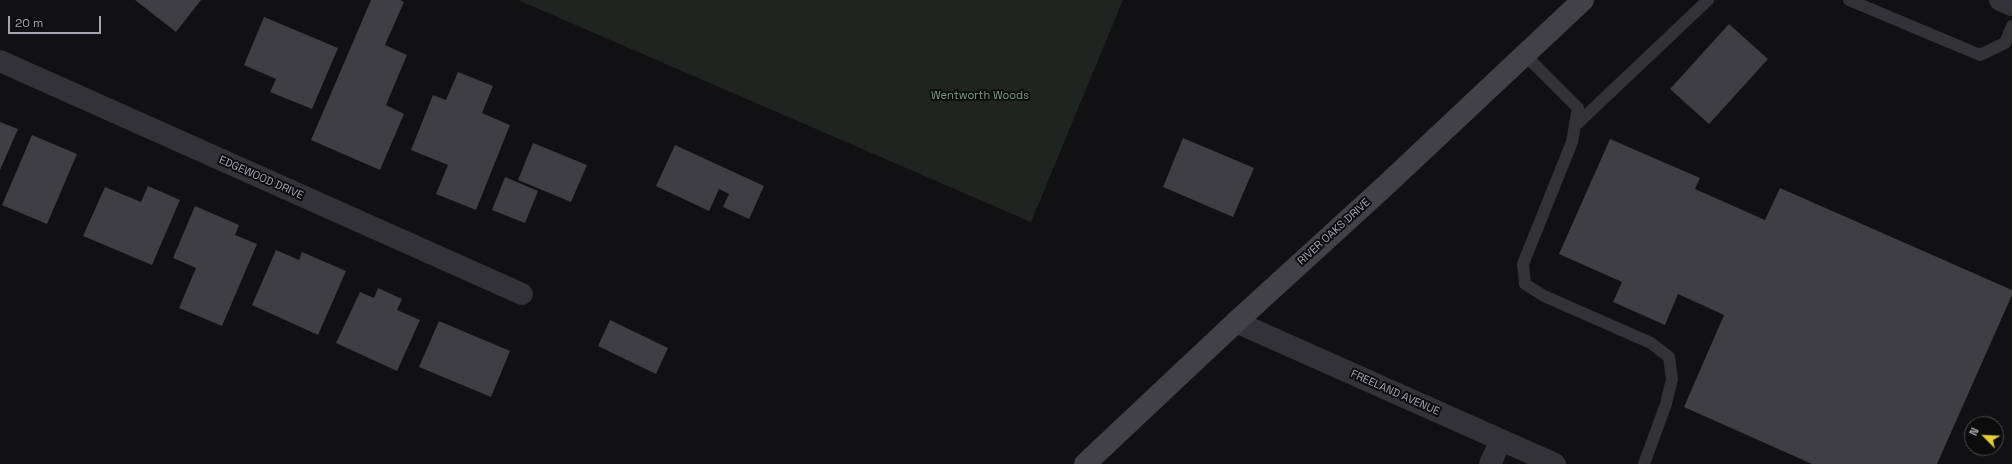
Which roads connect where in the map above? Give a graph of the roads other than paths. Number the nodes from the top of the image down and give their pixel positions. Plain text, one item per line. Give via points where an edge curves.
1 (1583, 0) edge
2 (1708, 0) edge
3 (1849, 0) edge
4 (2000, 0) edge
5 (2012, 5) edge
6 (2012, 26) edge
7 (1525, 55) junction
8 (0, 61) edge
9 (1577, 124) junction
10 (522, 294) dead end
11 (1236, 322) junction
12 (1500, 440) junction
13 (1085, 464) edge
14 (1490, 464) edge
15 (1555, 464) edge
16 (1644, 464) edge

1 - 7 main road, RIVER OAKS DRIVE
2 - 9 lane
3 - 6 lane via 1980,55 2006,42
4 - 5 street
7 - 9 lane via 1578,108
7 - 11 main road, RIVER OAKS DRIVE
8 - 10 street, EDGEWOOD DRIVE
9 - 16 lane via 1523,264 1525,284 1544,296 1651,343 1669,357 1672,379 1666,404
11 - 12 street, FREELAND AVENUE
11 - 13 main road, RIVER OAKS DRIVE
12 - 14 street
12 - 15 street, FREELAND AVENUE

